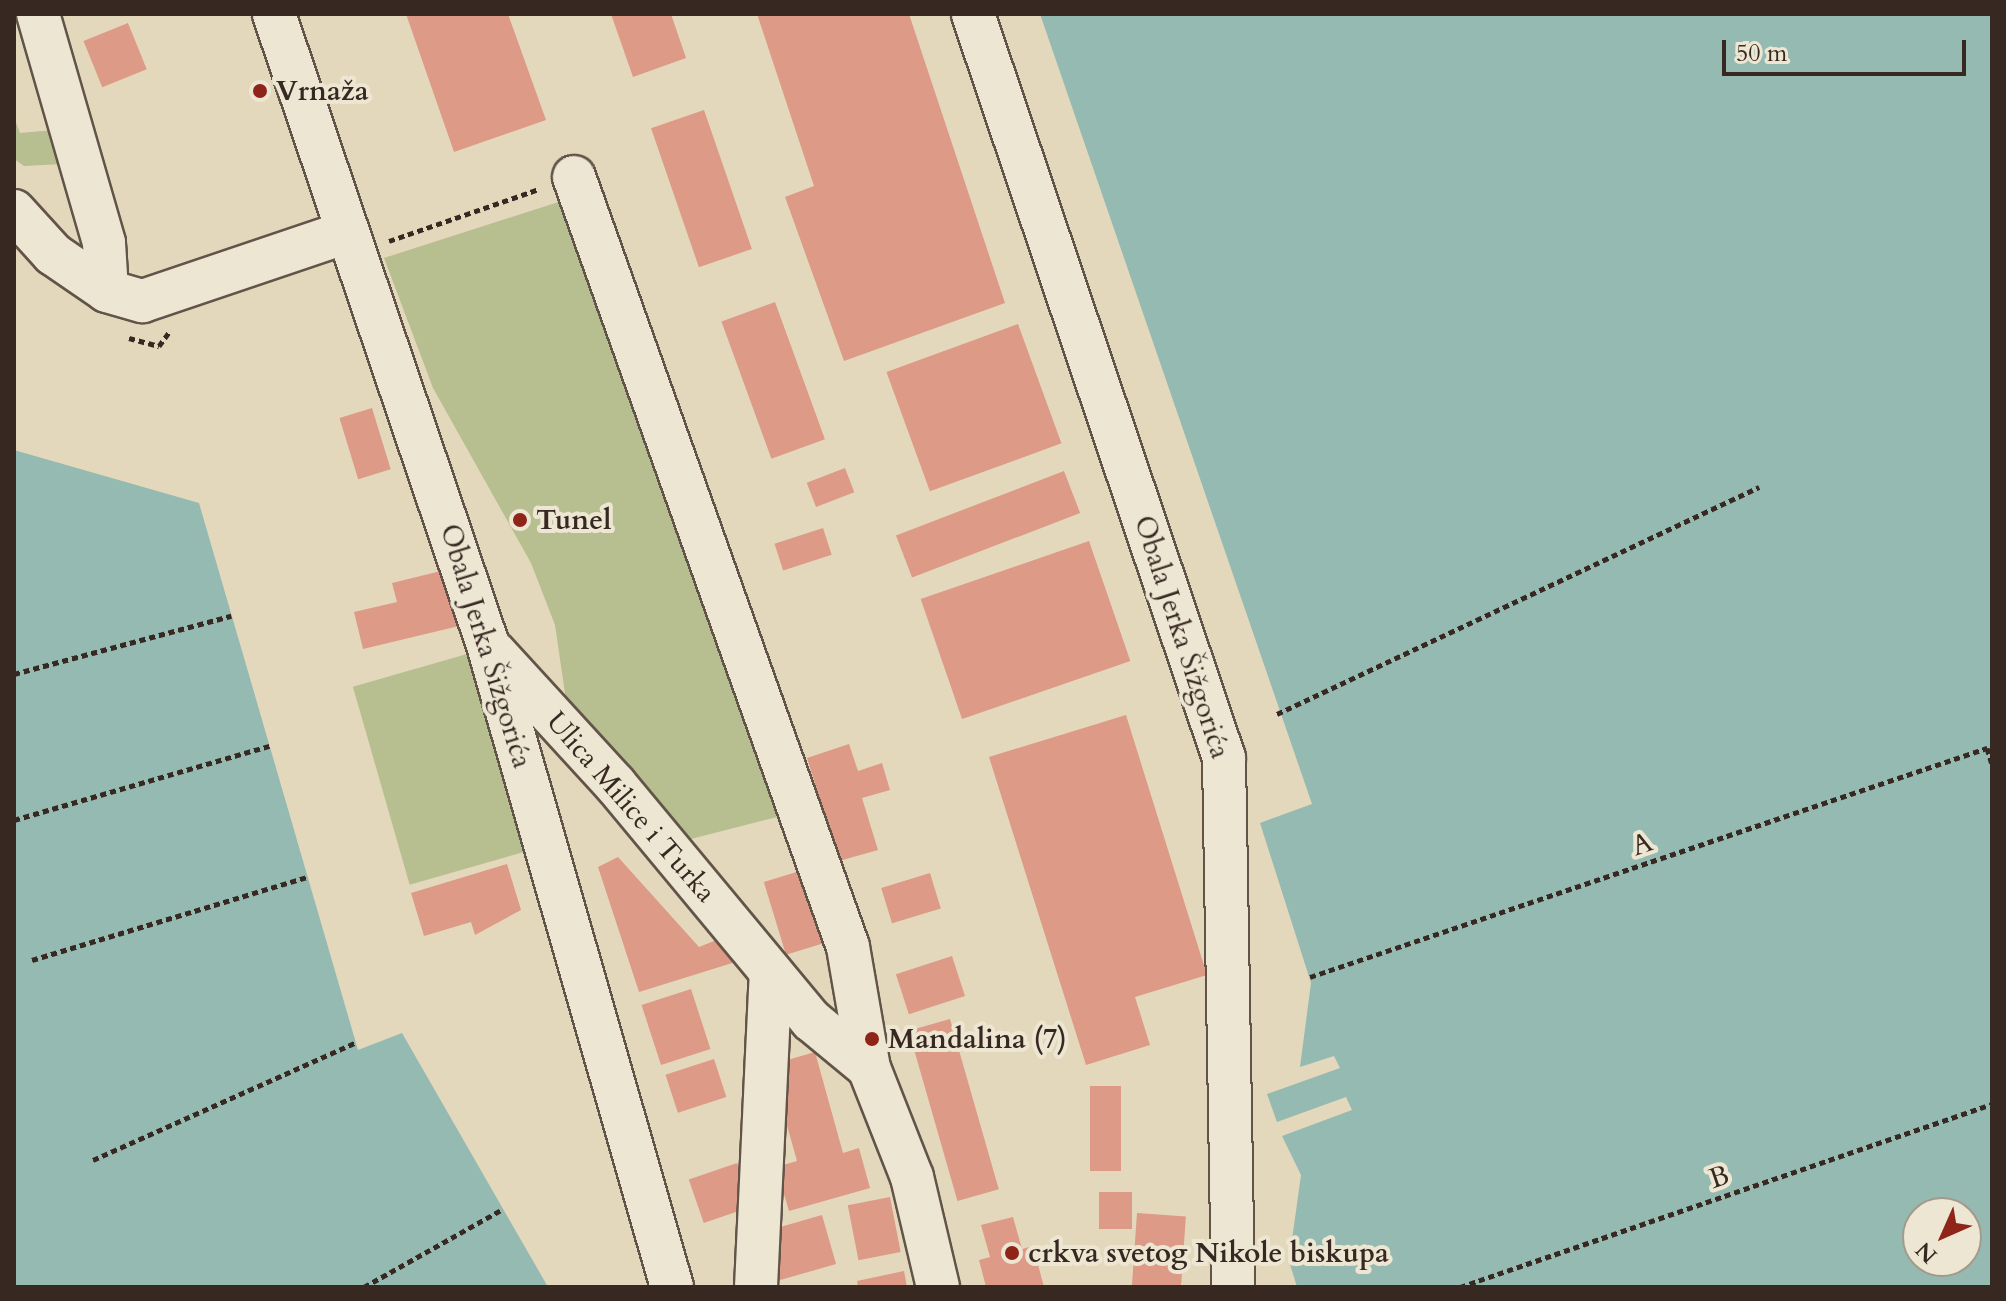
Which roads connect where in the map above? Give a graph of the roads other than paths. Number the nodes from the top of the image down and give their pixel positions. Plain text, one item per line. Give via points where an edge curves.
1 (38, 14) edge
2 (274, 14) edge
3 (973, 14) edge
4 (574, 177) road end
5 (14, 211) edge
6 (351, 243) junction
7 (107, 291) junction
8 (488, 645) junction
9 (771, 972) junction
10 (869, 1068) junction
11 (672, 1287) edge
12 (756, 1287) edge
13 (938, 1287) edge
14 (1233, 1287) edge

1 - 7 street via 104,243
2 - 6 street, Obala Jerka Šižgorića
3 - 14 street, Obala Jerka Šižgorića via 1224,758
4 - 10 street via 848,947
5 - 7 street via 53,254
6 - 7 street via 143,301
6 - 8 street, Obala Jerka Šižgorića
8 - 9 street, Ulica Milice i Turka
8 - 11 street, Obala Jerka Šižgorića
9 - 10 street, Ulica Milice i Turka via 811,1020
9 - 12 street
10 - 13 street, Ulica Milice i Turka via 912,1177

